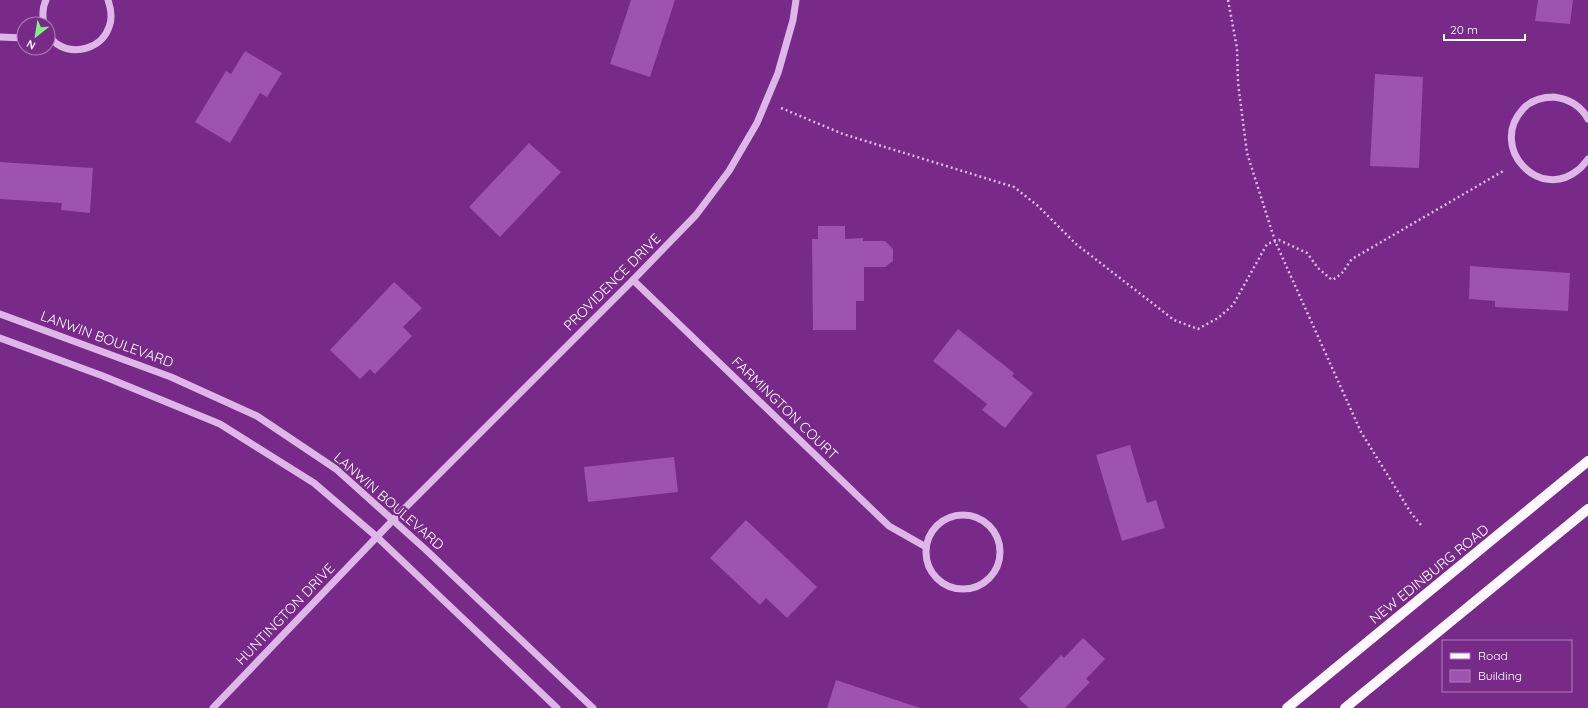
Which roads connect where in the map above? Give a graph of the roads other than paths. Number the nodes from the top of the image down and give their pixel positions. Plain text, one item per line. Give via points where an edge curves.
1 (46, 0) edge
2 (108, 0) edge
3 (796, 0) edge
4 (42, 16) edge
5 (0, 37) edge
6 (16, 38) edge
7 (56, 43) edge
8 (1586, 109) edge
9 (1588, 120) edge
10 (1588, 159) edge
11 (633, 280) junction
12 (0, 314) edge
13 (0, 338) edge
14 (1588, 461) edge
15 (1588, 509) edge
16 (393, 520) junction
17 (377, 537) junction
18 (926, 547) junction
19 (213, 708) edge
20 (557, 708) edge
21 (593, 708) edge
22 (1287, 708) edge
23 (1345, 708) edge

1 - 4 street
2 - 7 street via 111,10 109,29 102,39 92,47 80,50 68,49
3 - 11 street, PROVIDENCE DRIVE via 778,72 757,123 724,177 696,215
5 - 6 street
8 - 9 street
8 - 10 street via 1567,100 1547,97 1538,99 1518,115 1512,128 1511,141 1514,155 1528,172 1540,178 1557,180 1571,175 1580,170
11 - 16 street, PROVIDENCE DRIVE
11 - 18 street, FARMINGTON COURT via 889,526
12 - 16 street, LANWIN BOULEVARD via 171,377 257,416 336,469
13 - 17 street via 220,424 314,483
14 - 22 main road, NEW EDINBURG ROAD
15 - 23 main road
16 - 17 street, PROVIDENCE DRIVE
16 - 21 street, LANWIN BOULEVARD
17 - 19 street, HUNTINGTON DRIVE
17 - 20 street
18 - 18 street via 926,559 935,576 944,585 960,590 973,589 987,581 995,571 1000,555 995,533 980,519 967,516 950,518 939,524 931,534

